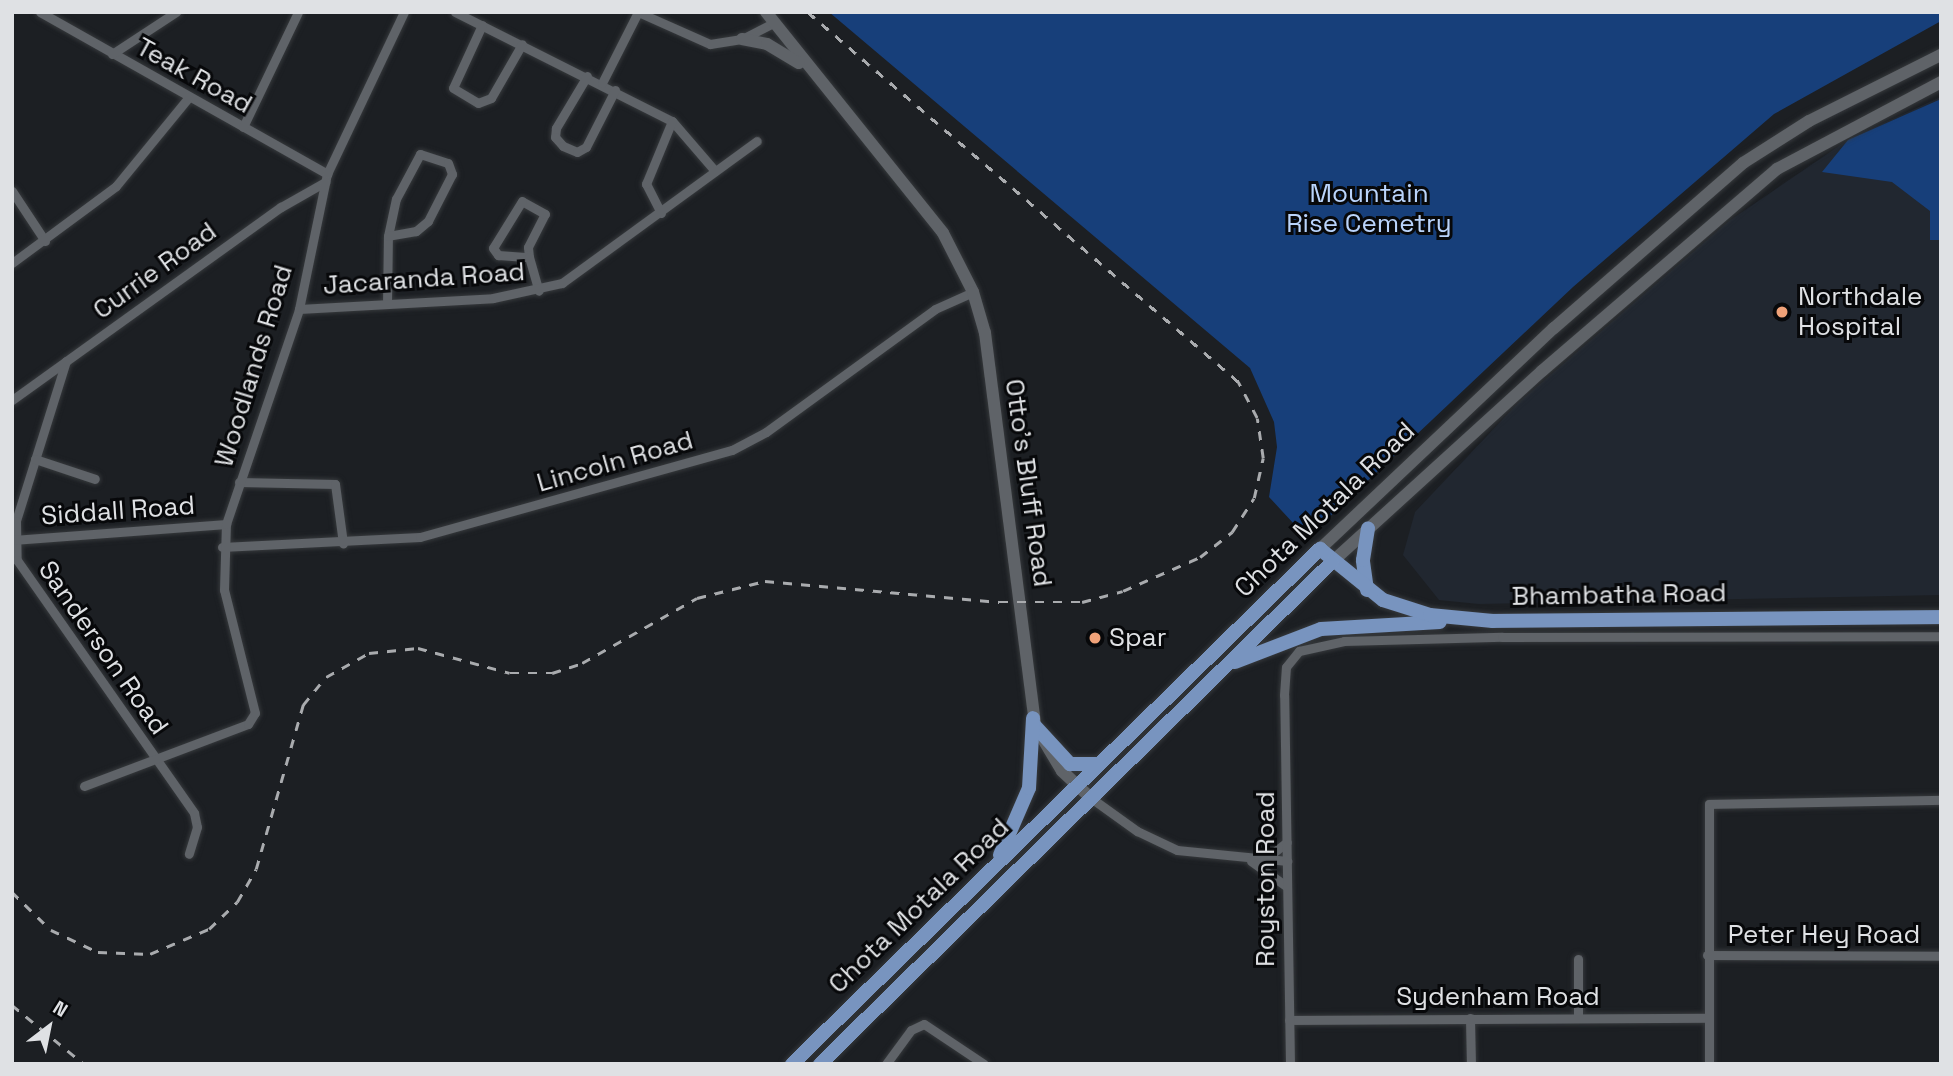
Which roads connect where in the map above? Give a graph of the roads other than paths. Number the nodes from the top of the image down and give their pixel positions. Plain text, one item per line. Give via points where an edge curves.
1 (40, 12) edge
2 (177, 12) edge
3 (298, 12) edge
4 (404, 12) edge
5 (455, 12) edge
6 (638, 12) edge
7 (770, 18) edge
8 (482, 25) junction
9 (742, 39) junction
10 (522, 44) junction
11 (112, 54) junction
12 (1941, 55) edge
13 (811, 72) junction
14 (587, 76) junction
15 (1941, 82) edge
16 (603, 83) junction
17 (615, 90) junction
18 (188, 98) junction
19 (672, 121) junction
20 (243, 127) junction
21 (757, 141) dead end
22 (715, 171) junction
23 (326, 178) junction
24 (12, 191) edge
25 (660, 213) junction
26 (388, 236) junction
27 (45, 240) junction
28 (529, 257) junction
29 (12, 263) edge
30 (539, 291) junction
31 (973, 292) junction
32 (387, 304) junction
33 (299, 309) junction
34 (66, 360) junction
35 (12, 400) edge
36 (35, 459) junction
37 (95, 479) dead end
38 (239, 482) junction
39 (226, 524) junction
40 (1368, 528) junction
41 (13, 540) edge
42 (343, 542) junction
43 (222, 547) junction
44 (1320, 549) junction
45 (1332, 562) junction
46 (1367, 590) junction
47 (1941, 617) edge
48 (1493, 621) junction
49 (1941, 636) edge
50 (1227, 666) junction
51 (1034, 722) junction
52 (154, 759) junction
53 (1096, 764) junction
54 (84, 786) dead end
55 (1076, 786) junction
56 (1091, 797) junction
57 (1941, 800) edge
58 (1287, 842) junction
59 (189, 854) dead end
60 (1246, 859) junction
61 (1264, 860) junction
62 (1287, 861) junction
63 (992, 869) junction
64 (1286, 886) junction
65 (1707, 956) junction
66 (1941, 956) edge
67 (1578, 959) dead end
68 (1470, 1018) junction
69 (1578, 1018) junction
70 (1707, 1018) junction
71 (1289, 1020) junction
72 (792, 1064) edge
73 (820, 1064) edge
74 (886, 1064) edge
75 (984, 1064) edge
76 (1290, 1064) edge
77 (1471, 1064) edge
78 (1709, 1064) edge

1 - 11 street, Teak Road
2 - 11 street
3 - 20 street
4 - 23 street, Woodlands Road
5 - 8 street
6 - 9 street via 710,44
6 - 16 street
7 - 9 street
7 - 13 street, Otto's Bluff Road
8 - 10 street
8 - 10 street via 453,88 478,103 491,97
9 - 13 street via 779,50
10 - 14 street
11 - 18 street, Teak Road
12 - 44 street, Chota Motala Road via 1809,121 1743,163 1564,320
13 - 31 street, Otto's Bluff Road via 943,233
14 - 16 street
14 - 17 street via 556,128 555,137 563,146 577,152 586,147
15 - 40 street, Chota Motala Road via 1777,169
16 - 17 street
17 - 19 street
18 - 20 street, Teak Road
18 - 27 street via 116,186
19 - 22 street
19 - 25 street via 646,184
20 - 23 street, Teak Road
21 - 22 street, Jacaranda Road
22 - 25 street, Jacaranda Road
23 - 33 street, Woodlands Road
23 - 34 street, Currie Road
24 - 27 street
25 - 30 street, Jacaranda Road via 562,283
26 - 26 street via 416,230 428,221 452,174 448,163 420,154 396,200
26 - 32 street
27 - 29 street
28 - 28 street via 527,247 545,214 522,201 493,248 498,255
28 - 30 street
30 - 32 street, Jacaranda Road
31 - 42 street, Lincoln Road via 935,309 766,432 732,450 420,537
31 - 51 street, Otto's Bluff Road via 985,333
32 - 33 street, Jacaranda Road
33 - 38 street, Woodlands Road
34 - 35 street, Currie Road
34 - 36 street, Sanderson Road
36 - 37 street
36 - 41 street, Sanderson Road
38 - 39 street, Woodlands Road
38 - 42 street via 335,484
39 - 41 street, Siddall Road
39 - 43 street, Woodlands Road
40 - 45 street, Chota Motala Road
40 - 46 main road via 1363,560
41 - 52 street, Sanderson Road via 30,584
42 - 43 street, Lincoln Road
43 - 52 street, Woodlands Road via 224,590 254,703 248,724
44 - 45 main road, Bhambatha Road
44 - 53 main road, Chota Motala Road
45 - 46 main road, Bhambatha Road
45 - 50 main road, Chota Motala Road
46 - 48 main road, Bhambatha Road via 1414,612
47 - 48 main road, Bhambatha Road
48 - 50 main road via 1321,629
49 - 58 street, Royston Road via 1344,641 1299,651 1286,667 1284,695
50 - 56 main road, Chota Motala Road
51 - 53 main road via 1070,765
51 - 55 street, Otto's Bluff Road
51 - 63 main road via 1028,788
52 - 54 street
52 - 59 street, Sanderson Road via 194,813 197,827
53 - 55 main road, Chota Motala Road
55 - 56 street, Otto's Bluff Road
55 - 63 main road, Chota Motala Road
56 - 60 street, Otto's Bluff Road via 1138,831 1177,850
56 - 73 main road, Chota Motala Road
57 - 65 street via 1716,800 1707,807 1705,834
58 - 61 street
58 - 62 street, Royston Road
60 - 61 street, Otto's Bluff Road
60 - 64 street
61 - 62 street, Otto's Bluff Road
62 - 64 street, Royston Road
63 - 72 main road, Chota Motala Road
64 - 71 street, Royston Road
65 - 66 street, Peter Hey Road
65 - 70 street
67 - 69 street
68 - 69 street, Sydenham Road
68 - 71 street, Sydenham Road
68 - 77 street
69 - 70 street, Sydenham Road
70 - 78 street
71 - 76 street, Royston Road
74 - 75 street via 911,1030 924,1024

